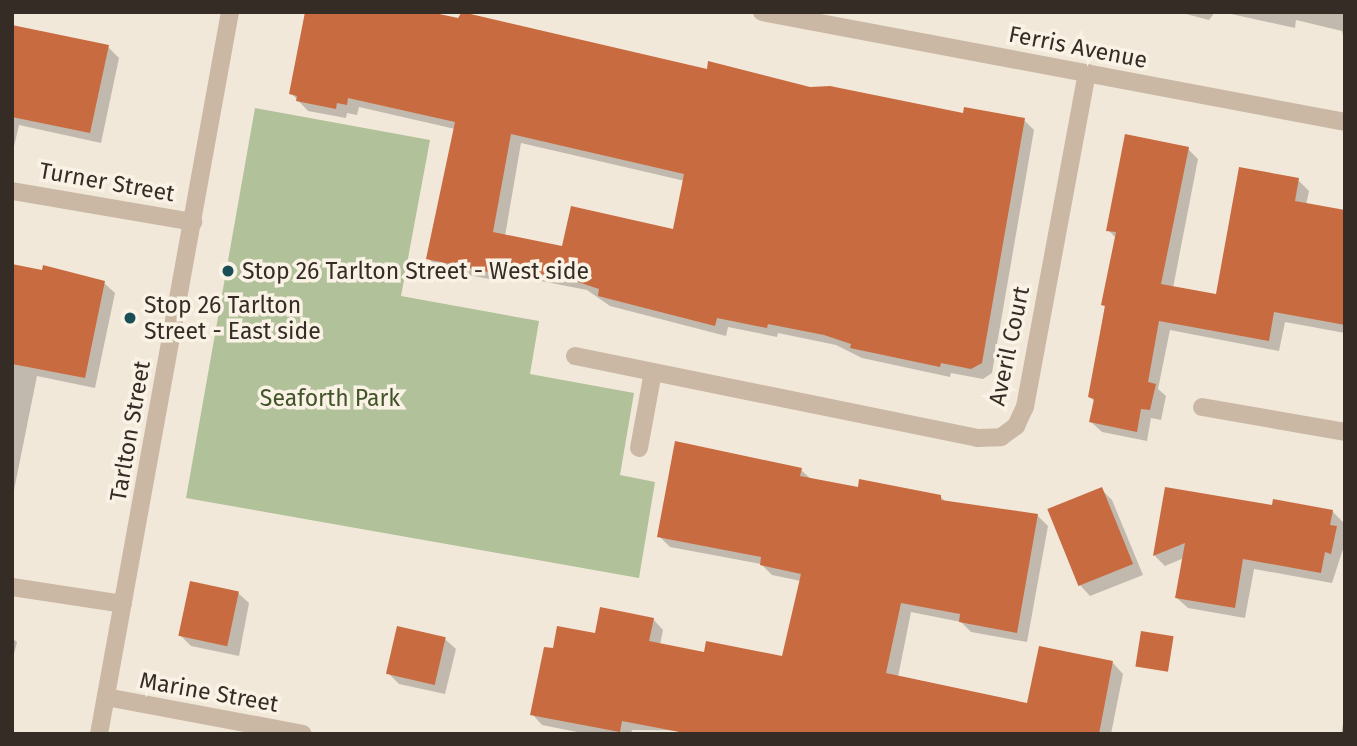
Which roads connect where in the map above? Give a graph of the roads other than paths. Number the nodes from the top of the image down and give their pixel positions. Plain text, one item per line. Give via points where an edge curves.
1 (230, 12) edge
2 (762, 12) edge
3 (1087, 73) junction
4 (1345, 121) edge
5 (12, 191) edge
6 (193, 222) junction
7 (575, 356) dead end
8 (653, 372) junction
9 (1202, 407) dead end
10 (1345, 432) edge
11 (639, 448) dead end
12 (12, 587) edge
13 (123, 604) junction
14 (106, 697) junction
15 (99, 734) edge
16 (303, 734) edge

1 - 6 street, Tarlton Street
2 - 3 street, Ferris Avenue
3 - 4 street, Ferris Avenue
3 - 8 street, Averil Court via 1025,407 1016,426 1001,437 977,438
5 - 6 street, Turner Street
6 - 13 street, Tarlton Street
7 - 8 street, Averil Court
8 - 11 street
9 - 10 street
12 - 13 street
13 - 14 street, Tarlton Street
14 - 15 street, Tarlton Street
14 - 16 street, Marine Street

